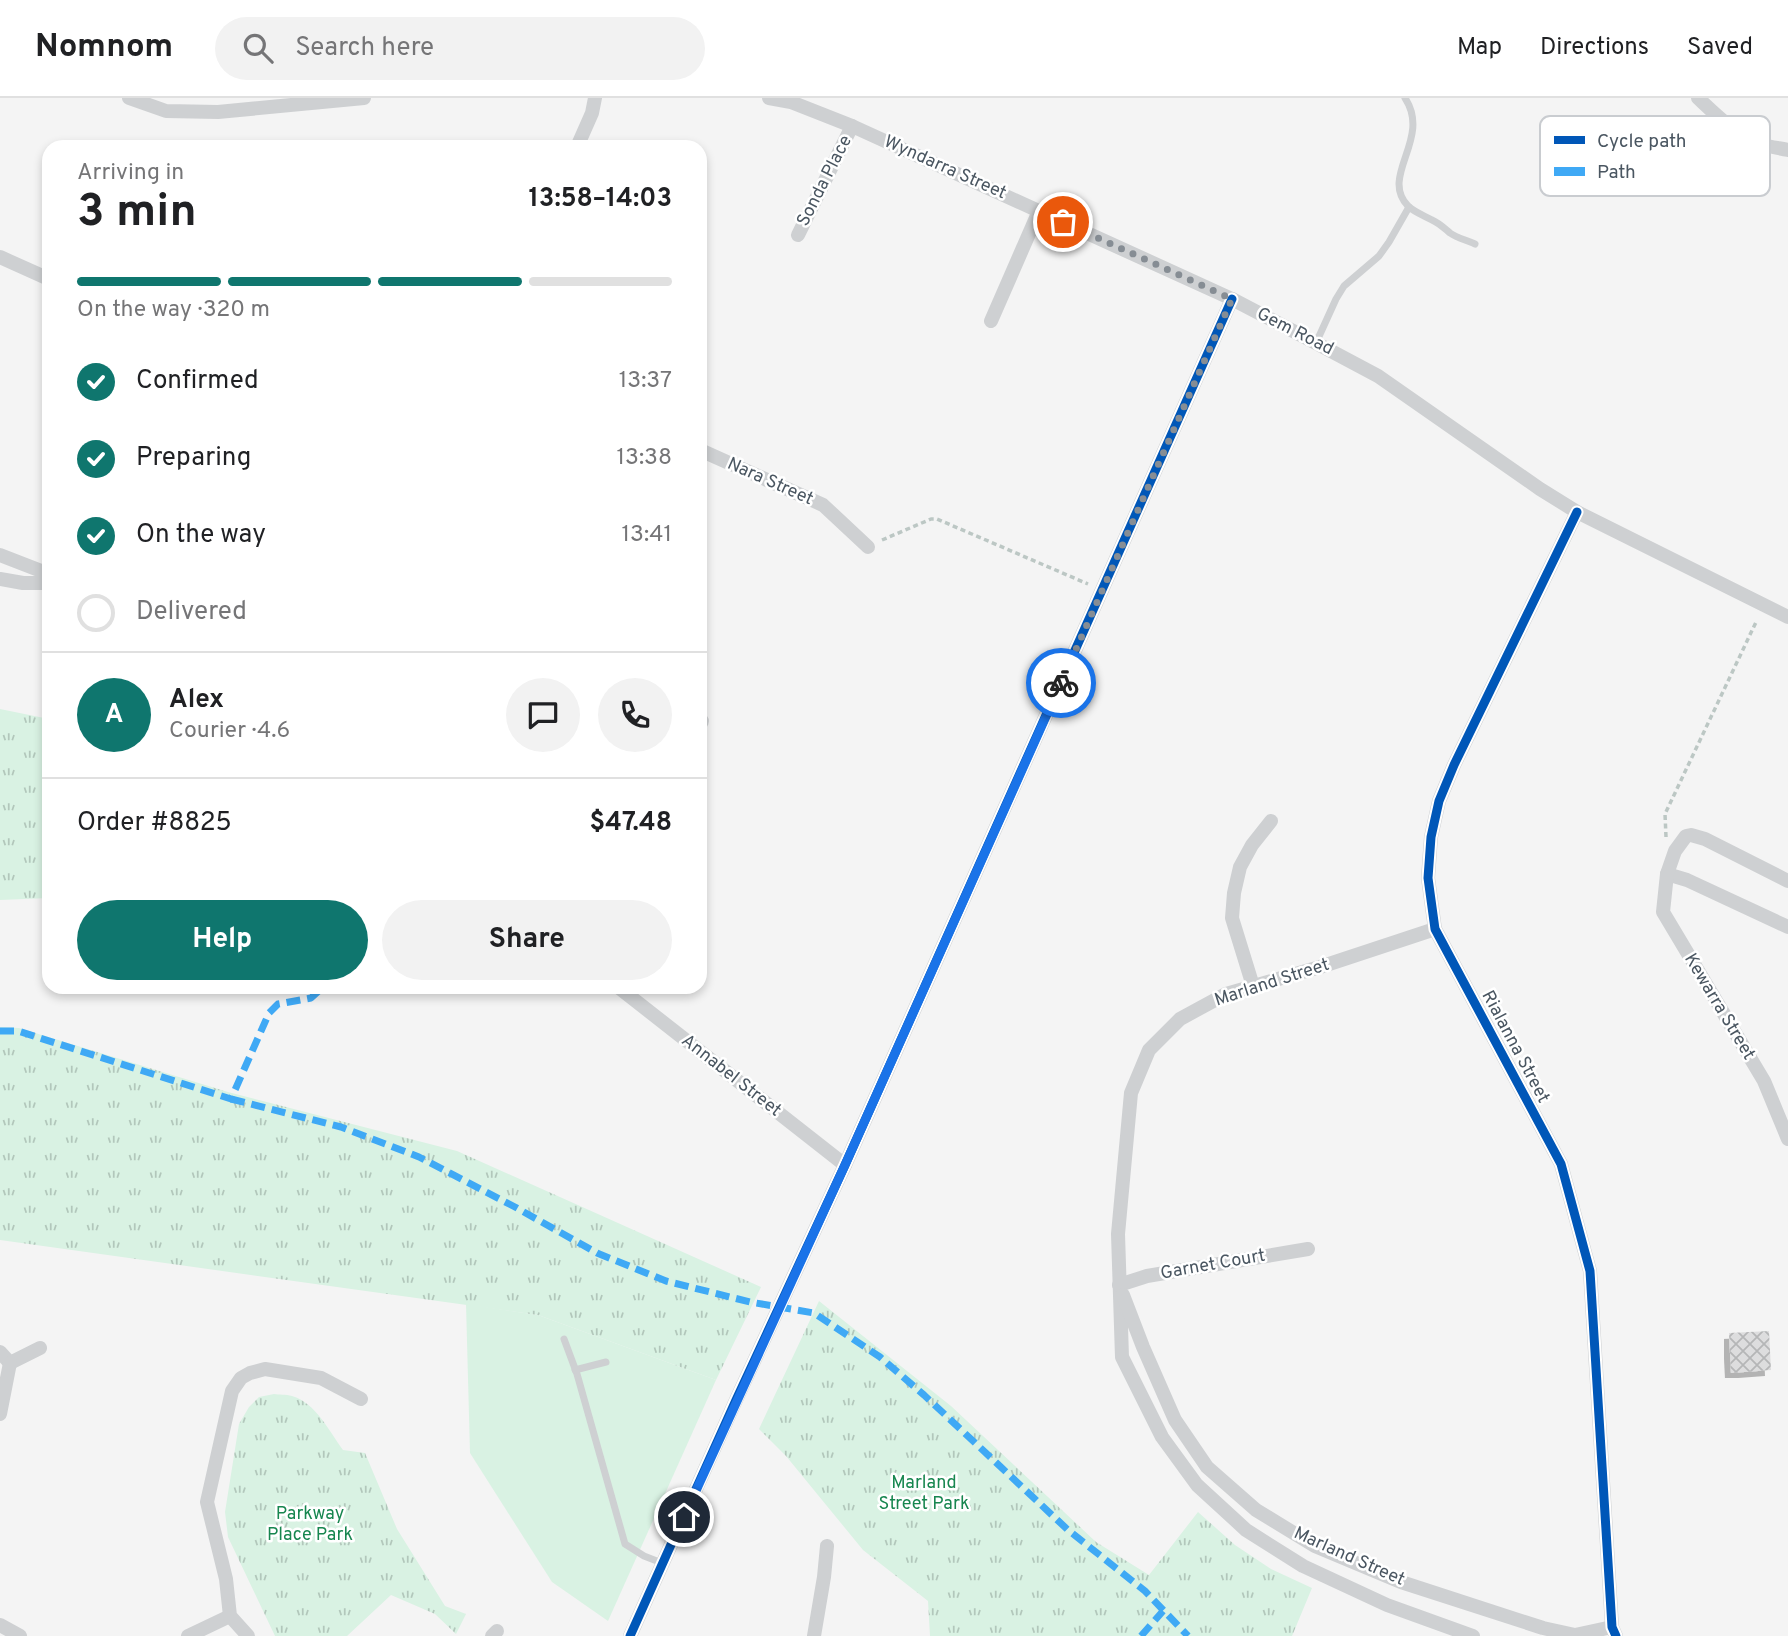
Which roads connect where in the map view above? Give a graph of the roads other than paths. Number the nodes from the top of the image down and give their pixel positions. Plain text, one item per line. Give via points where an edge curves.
1 (129, 98) edge
2 (364, 98) edge
3 (595, 98) edge
4 (769, 98) edge
5 (1405, 98) edge
6 (1698, 98) edge
7 (1717, 116) edge
8 (852, 126) junction
9 (580, 140) edge
10 (1770, 147) edge
11 (1788, 150) edge
12 (1409, 207) junction
13 (1039, 211) junction
14 (798, 235) dead end
15 (1475, 244) dead end
16 (0, 257) edge
17 (42, 276) edge
18 (1232, 299) junction
19 (991, 321) dead end
20 (1316, 343) junction
21 (707, 453) edge
22 (1577, 512) junction
23 (868, 547) road end
24 (0, 555) edge
25 (42, 571) edge
26 (0, 579) edge
27 (42, 583) edge
28 (1788, 617) edge
29 (1271, 821) dead end
30 (1667, 874) junction
31 (1788, 881) edge
32 (1788, 927) edge
33 (1435, 929) junction
34 (1252, 986) junction
35 (633, 994) edge
36 (1788, 1139) edge
37 (845, 1165) junction
38 (1308, 1249) dead end
39 (1119, 1285) junction
40 (564, 1339) dead end
41 (40, 1348) dead end
42 (0, 1352) edge
43 (606, 1362) dead end
44 (10, 1363) junction
45 (575, 1370) junction
46 (361, 1399) dead end
47 (0, 1414) edge
48 (827, 1546) dead end
49 (662, 1563) junction
50 (230, 1616) junction
51 (0, 1625) edge
52 (1614, 1631) edge
53 (20, 1636) edge
54 (188, 1636) edge
55 (248, 1636) edge
56 (630, 1636) edge
57 (814, 1636) edge
58 (1473, 1636) edge

1 - 2 street via 166,111 218,112
3 - 9 street
4 - 8 street, Wyndarra Street
5 - 12 lane via 1411,107 1412,142 1398,181
6 - 7 street
8 - 13 street, Wyndarra Street
8 - 14 street, Sonda Place
10 - 11 street
12 - 15 lane
12 - 20 lane via 1379,256 1344,286
13 - 18 street, Wyndarra Street
13 - 19 street
16 - 17 street
18 - 20 street, Gem Road
18 - 37 street
20 - 22 street, Gem Road via 1378,376
21 - 23 street, Nara Street via 823,505
22 - 28 street, Gem Road
22 - 33 street, Rialanna Street via 1439,801 1428,878
24 - 25 street
26 - 27 street
29 - 34 street via 1240,867 1234,892 1232,918
30 - 31 street, Kewarra Street via 1675,851 1691,835
30 - 32 street
30 - 36 street, Kewarra Street via 1663,912 1763,1082
33 - 34 street, Marland Street
33 - 52 street, Rialanna Street via 1561,1164 1590,1271
34 - 39 street, Marland Street via 1180,1018 1149,1051 1130,1093 1118,1234
35 - 37 street, Annabel Street
37 - 49 street
38 - 39 street, Garnet Court via 1147,1276
39 - 52 street, Marland Street via 1175,1420 1207,1467 1256,1510 1315,1546 1401,1582 1543,1628 1575,1635
39 - 58 street, Marland Street via 1122,1357 1162,1437 1197,1485 1246,1530 1303,1566 1387,1605
40 - 45 lane
41 - 44 street
42 - 44 street
43 - 45 lane
44 - 47 street
45 - 49 lane via 625,1544
46 - 50 street via 321,1378 265,1369 241,1378 232,1391 207,1502
48 - 57 street
49 - 56 street
50 - 54 street
50 - 55 street
51 - 53 street

